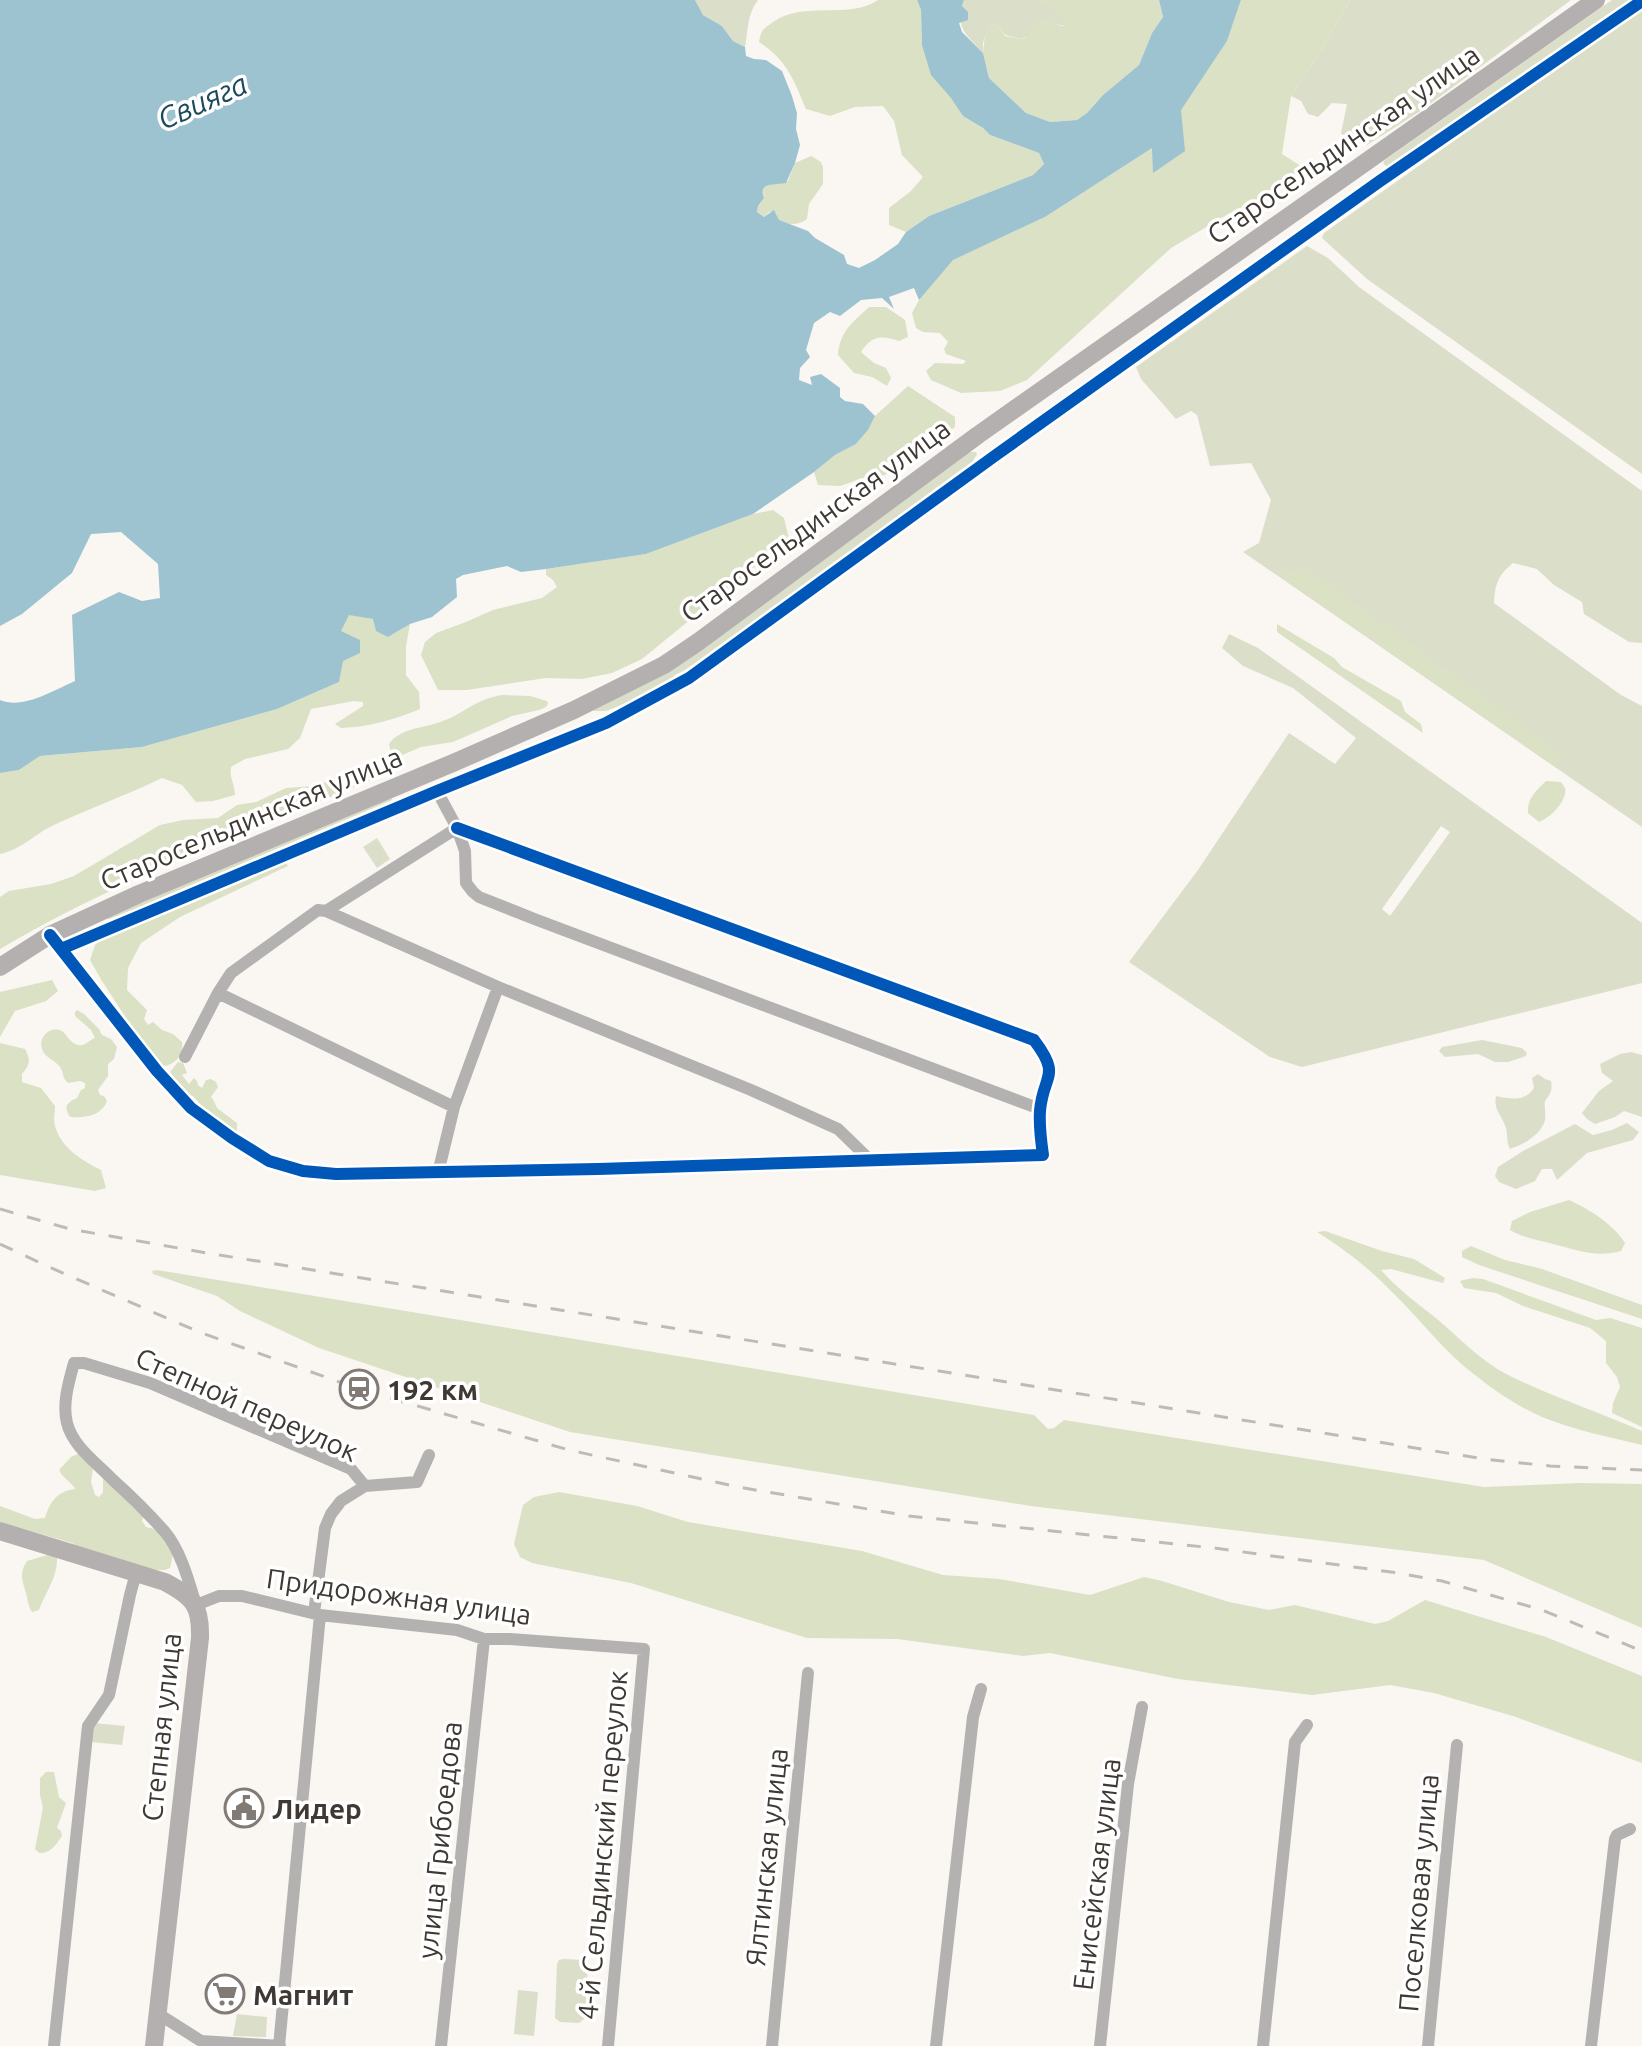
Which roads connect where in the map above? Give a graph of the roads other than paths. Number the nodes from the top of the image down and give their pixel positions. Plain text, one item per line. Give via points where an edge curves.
1 (1596, 0) edge
2 (1642, 1) edge
3 (574, 710) junction
4 (584, 732) junction
5 (437, 791) junction
6 (457, 828) junction
7 (326, 911) junction
8 (56, 942) junction
9 (0, 967) edge
10 (498, 987) junction
11 (218, 993) junction
12 (185, 1057) dead end
13 (454, 1107) junction
14 (1040, 1109) junction
15 (870, 1160) junction
16 (438, 1173) junction
17 (74, 1363) joint
18 (429, 1455) dead end
19 (365, 1486) junction
20 (0, 1531) edge
21 (136, 1573) junction
22 (196, 1605) junction
23 (317, 1614) junction
24 (484, 1639) junction
25 (644, 1649) joint
26 (808, 1673) dead end
27 (981, 1689) dead end
28 (1142, 1707) dead end
29 (1307, 1725) dead end
30 (1457, 1745) dead end
31 (1630, 1829) dead end
32 (157, 2013) junction
33 (197, 2044) edge
34 (54, 2046) edge
35 (154, 2046) edge
36 (280, 2046) edge
37 (441, 2046) edge
38 (608, 2046) edge
39 (772, 2046) edge
40 (936, 2046) edge
41 (1100, 2046) edge
42 (1263, 2046) edge
43 (1428, 2046) edge
44 (1591, 2046) edge

1 - 3 main road, Старосельдинская улица via 978,435 698,642
2 - 4 street via 1380,181 689,678
3 - 4 street
3 - 8 main road, Старосельдинская улица via 139,894
4 - 5 street
5 - 6 street
5 - 8 street
6 - 7 street
6 - 14 street via 465,851 466,883 479,897
6 - 14 street via 1034,1040 1050,1074
7 - 10 street
7 - 11 street via 318,910 231,973
8 - 9 main road, Старосельдинская улица
8 - 16 street via 191,1108 269,1161 336,1174
10 - 13 street
10 - 15 street via 838,1129
11 - 12 street
11 - 13 street
13 - 16 street
14 - 15 street via 1043,1155
15 - 16 street
17 - 19 street, Степной переулок via 150,1383 351,1469
17 - 22 street, Степная улица via 67,1425 87,1455 167,1535
18 - 19 street, Степной переулок via 417,1482
19 - 23 street via 341,1501 325,1528
20 - 21 main road
21 - 22 main road via 182,1591
21 - 34 street via 109,1695 88,1726
22 - 23 street, Придорожная улица via 219,1596 242,1596
22 - 32 main road, Степная улица via 200,1638
23 - 24 street, Придорожная улица via 457,1630
23 - 36 street
24 - 25 street, Придорожная улица
24 - 37 street, улица Грибоедова
25 - 38 street, 4-й Сельдинский переулок
26 - 39 street, Ялтинская улица
27 - 40 street via 973,1717
28 - 41 street, Енисейская улица via 1128,1784
29 - 42 street via 1295,1742
30 - 43 street, Поселковая улица
31 - 44 street via 1615,1839
32 - 33 street
32 - 35 main road, Степная улица
33 - 36 street

